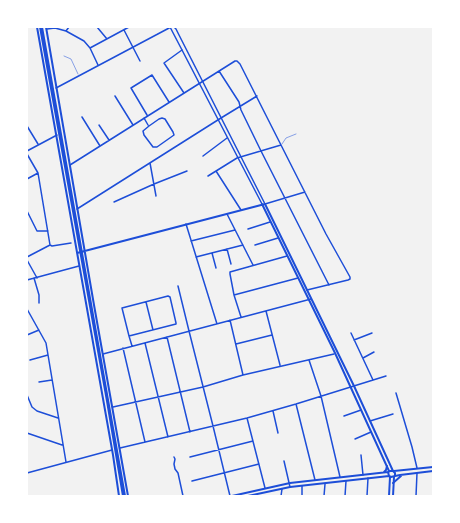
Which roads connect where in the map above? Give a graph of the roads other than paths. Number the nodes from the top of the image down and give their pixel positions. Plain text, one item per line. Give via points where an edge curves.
1 (40, 27) edge
2 (69, 27) edge
3 (97, 27) edge
4 (129, 27) edge
5 (171, 27) edge
6 (46, 28) edge
7 (124, 30) junction
8 (66, 31) junction
9 (107, 39) junction
10 (133, 47) junction
11 (90, 48) junction
12 (182, 50) junction
13 (64, 56) dead end
14 (140, 61) dead end
15 (98, 65) junction
16 (219, 71) junction
17 (79, 76) junction
18 (203, 81) junction
19 (199, 83) junction
20 (56, 88) junction
21 (184, 93) junction
22 (115, 96) dead end
23 (257, 96) junction
24 (169, 102) junction
25 (240, 106) junction
26 (148, 116) junction
27 (82, 117) dead end
28 (144, 118) junction
29 (221, 118) junction
30 (218, 120) junction
31 (99, 125) dead end
32 (133, 125) junction
33 (27, 126) edge
34 (149, 126) junction
35 (58, 134) junction
36 (296, 134) dead end
37 (227, 138) junction
38 (109, 140) junction
39 (38, 145) junction
40 (281, 145) junction
41 (100, 146) junction
42 (27, 151) edge
43 (261, 151) junction
44 (27, 154) edge
45 (202, 156) dead end
46 (241, 156) junction
47 (238, 158) junction
48 (150, 163) junction
49 (70, 165) junction
50 (187, 171) dead end
51 (216, 171) junction
52 (38, 173) junction
53 (208, 176) dead end
54 (27, 179) edge
55 (154, 184) junction
56 (305, 192) junction
57 (156, 196) dead end
58 (285, 198) junction
59 (114, 202) dead end
60 (262, 204) junction
61 (265, 204) junction
62 (77, 209) junction
63 (241, 210) junction
64 (27, 212) edge
65 (227, 214) junction
66 (270, 222) junction
67 (186, 224) junction
68 (248, 229) dead end
69 (235, 230) junction
70 (48, 231) junction
71 (278, 238) junction
72 (191, 241) junction
73 (71, 243) dead end
74 (50, 245) junction
75 (243, 245) junction
76 (255, 245) dead end
77 (228, 249) junction
78 (81, 252) junction
79 (212, 253) junction
80 (287, 256) junction
81 (196, 257) junction
82 (27, 258) edge
83 (231, 264) dead end
84 (80, 266) junction
85 (253, 266) junction
86 (216, 268) dead end
87 (34, 278) junction
88 (37, 278) junction
89 (298, 278) junction
90 (27, 280) edge
91 (329, 285) junction
92 (178, 286) dead end
93 (307, 290) junction
94 (234, 295) junction
95 (310, 299) junction
96 (146, 302) junction
97 (39, 303) dead end
98 (27, 309) edge
99 (266, 311) junction
100 (241, 318) junction
101 (230, 320) junction
102 (217, 324) junction
103 (39, 330) junction
104 (153, 330) junction
105 (189, 331) junction
106 (372, 332) dead end
107 (351, 333) dead end
108 (27, 335) edge
109 (272, 335) junction
110 (129, 336) junction
111 (167, 337) junction
112 (354, 340) junction
113 (145, 343) junction
114 (236, 344) junction
115 (132, 346) junction
116 (123, 348) junction
117 (374, 352) dead end
118 (335, 353) junction
119 (103, 354) junction
120 (48, 355) junction
121 (362, 358) junction
122 (30, 360) dead end
123 (309, 360) junction
124 (280, 366) junction
125 (243, 375) junction
126 (386, 376) dead end
127 (52, 380) junction
128 (373, 380) junction
129 (39, 382) dead end
130 (354, 386) junction
131 (203, 387) junction
132 (351, 387) junction
133 (180, 392) junction
134 (396, 393) dead end
135 (27, 395) edge
136 (321, 396) junction
137 (158, 397) junction
138 (136, 402) junction
139 (296, 404) junction
140 (113, 408) junction
141 (361, 410) junction
142 (273, 411) junction
143 (393, 414) dead end
144 (344, 416) dead end
145 (58, 418) junction
146 (248, 418) junction
147 (370, 422) junction
148 (213, 426) junction
149 (190, 432) junction
150 (371, 432) junction
151 (27, 433) edge
152 (278, 433) dead end
153 (168, 437) junction
154 (355, 439) dead end
155 (253, 441) junction
156 (145, 442) junction
157 (62, 445) junction
158 (120, 448) junction
159 (112, 450) junction
160 (219, 450) junction
161 (361, 455) dead end
162 (174, 457) dead end
163 (190, 457) dead end
164 (284, 461) dead end
165 (66, 462) junction
166 (259, 464) junction
167 (387, 466) junction
168 (433, 467) edge
169 (429, 468) junction
170 (417, 469) junction
171 (393, 471) junction
172 (433, 471) edge
173 (389, 472) junction
174 (429, 472) junction
175 (27, 473) edge
176 (224, 473) junction
177 (383, 473) junction
178 (417, 473) junction
179 (404, 474) junction
180 (363, 475) junction
181 (352, 476) junction
182 (389, 476) junction
183 (394, 476) junction
184 (340, 477) junction
185 (368, 478) junction
186 (315, 480) junction
187 (352, 480) junction
188 (192, 481) dead end
189 (346, 481) junction
190 (290, 483) junction
191 (325, 483) junction
192 (393, 483) junction
193 (302, 486) junction
194 (290, 487) junction
195 (265, 488) junction
196 (282, 488) junction
197 (245, 495) edge
198 (260, 495) edge
199 (119, 496) edge
200 (125, 496) edge
201 (183, 496) edge
202 (231, 496) edge
203 (248, 496) edge
204 (281, 496) edge
205 (302, 496) edge
206 (324, 496) edge
207 (345, 496) edge
208 (367, 496) edge
209 (389, 496) edge
210 (393, 496) edge
211 (416, 496) edge

1 - 35 main road
2 - 8 street
3 - 9 street
4 - 7 street
5 - 10 street
5 - 12 street
5 - 18 street via 176,29
6 - 8 street
6 - 20 main road
7 - 9 street
7 - 10 street
8 - 11 street via 84,41
9 - 11 street
10 - 14 street
10 - 15 street
11 - 15 street
12 - 19 street
12 - 21 street via 164,63
13 - 17 lane via 71,59
15 - 17 street
16 - 18 street
16 - 23 street via 237,61
16 - 25 street
17 - 20 street
18 - 19 street
18 - 29 street
19 - 21 street
19 - 30 street
20 - 49 main road
21 - 24 street
22 - 32 street
23 - 25 street
23 - 40 street
24 - 26 street
24 - 26 street via 152,75 131,88
25 - 29 street
25 - 43 street
26 - 28 street
27 - 41 street
28 - 32 street
28 - 34 street
29 - 30 street
29 - 46 street
30 - 37 street
30 - 48 street
31 - 38 street
32 - 38 street
33 - 39 street
34 - 34 street via 143,133 152,148 174,135 163,118
35 - 39 street
35 - 78 main road
35 - 78 main road
36 - 40 lane via 286,138
37 - 45 street
37 - 47 street
38 - 41 street
39 - 42 street
40 - 43 street
40 - 56 street
41 - 49 street
43 - 46 street
43 - 58 street
44 - 52 street
46 - 47 street
46 - 61 street
47 - 51 street
47 - 60 street
48 - 55 street
48 - 62 street
49 - 62 main road
50 - 55 street
51 - 53 street
51 - 63 street
52 - 54 street
52 - 70 street
55 - 57 street
55 - 59 street
56 - 58 street
56 - 91 street via 350,277 348,280
58 - 61 street
58 - 91 street
60 - 61 main road
60 - 63 main road
60 - 66 main road
61 - 93 main road
62 - 78 main road
63 - 65 main road
64 - 70 street via 38,231
65 - 67 main road
65 - 69 street
66 - 68 street
66 - 71 main road
67 - 72 street
67 - 78 main road
69 - 72 street
69 - 75 street
70 - 74 street
71 - 76 street
71 - 80 main road
72 - 81 street
73 - 74 street
74 - 82 street
75 - 77 street
75 - 85 street
77 - 79 street
77 - 83 street
78 - 84 main road
78 - 119 main road
78 - 200 main road
79 - 81 street
79 - 86 street
80 - 85 street
80 - 89 main road
81 - 102 street
82 - 88 street
84 - 88 street
84 - 159 main road
85 - 94 street via 230,272
87 - 88 street
87 - 90 street
87 - 97 street
89 - 94 street
89 - 95 main road
91 - 93 street
92 - 105 street
93 - 95 main road
94 - 100 street
95 - 99 street
95 - 118 main road
95 - 130 main road
96 - 104 street
96 - 104 street via 169,296 176,323
96 - 110 street via 122,308
98 - 103 street
99 - 100 street
99 - 109 street
100 - 101 street
101 - 102 street
101 - 114 street
102 - 105 street
103 - 108 street
103 - 120 street via 46,343
104 - 110 street
105 - 111 street
105 - 131 street
106 - 112 street
107 - 112 street
109 - 114 street
109 - 124 street
110 - 115 street
111 - 113 street
111 - 133 street
112 - 121 street
113 - 115 street
113 - 137 street
114 - 125 street
115 - 116 street
116 - 119 street
116 - 138 street
117 - 121 street
118 - 123 street
118 - 132 main road
119 - 140 main road
120 - 122 street
120 - 127 street
121 - 128 street
123 - 124 street
123 - 136 street
124 - 125 street
125 - 131 street
126 - 128 street
127 - 129 street
127 - 145 street
128 - 130 street
130 - 132 street
130 - 147 main road
131 - 133 street
131 - 148 street
132 - 136 street
132 - 141 main road
133 - 137 street
133 - 149 street
134 - 170 street
135 - 145 street via 32,407 37,411
136 - 139 street
136 - 184 street
137 - 138 street
137 - 153 street
138 - 140 street
138 - 156 street
139 - 142 street
139 - 186 street
140 - 158 main road
141 - 144 street
141 - 150 main road
142 - 146 street
142 - 152 street
143 - 147 street
145 - 157 street
146 - 148 street
146 - 155 street
147 - 171 main road
148 - 149 street
148 - 160 street
149 - 153 street
150 - 154 street
150 - 167 main road
151 - 157 street
153 - 156 street
155 - 160 street
155 - 166 street
156 - 158 street
157 - 165 street
158 - 200 main road
159 - 165 street
159 - 199 main road
160 - 163 street
160 - 176 street
161 - 180 street
162 - 201 street
164 - 190 street
165 - 175 street
166 - 176 street
166 - 195 street
167 - 173 main road
167 - 177 main road
168 - 169 main road
169 - 170 main road
169 - 174 main road
170 - 171 main road
171 - 173 main road
171 - 183 main road
172 - 174 main road
173 - 177 main road
173 - 182 main road
174 - 178 main road
176 - 188 street
176 - 202 street
177 - 180 main road
178 - 179 main road
178 - 211 street
179 - 183 main road
179 - 192 main road
180 - 181 main road
181 - 184 main road
181 - 187 main road
182 - 183 main road
182 - 185 main road
182 - 209 main road
183 - 192 main road
184 - 186 main road
185 - 187 main road
185 - 208 street
186 - 190 main road
187 - 189 main road
189 - 191 main road
189 - 207 street
190 - 194 street
190 - 195 main road
191 - 193 main road
191 - 206 street
192 - 210 main road
193 - 194 main road
193 - 205 street
194 - 196 main road
195 - 197 main road
196 - 198 main road
196 - 204 street
197 - 202 main road
198 - 203 main road

